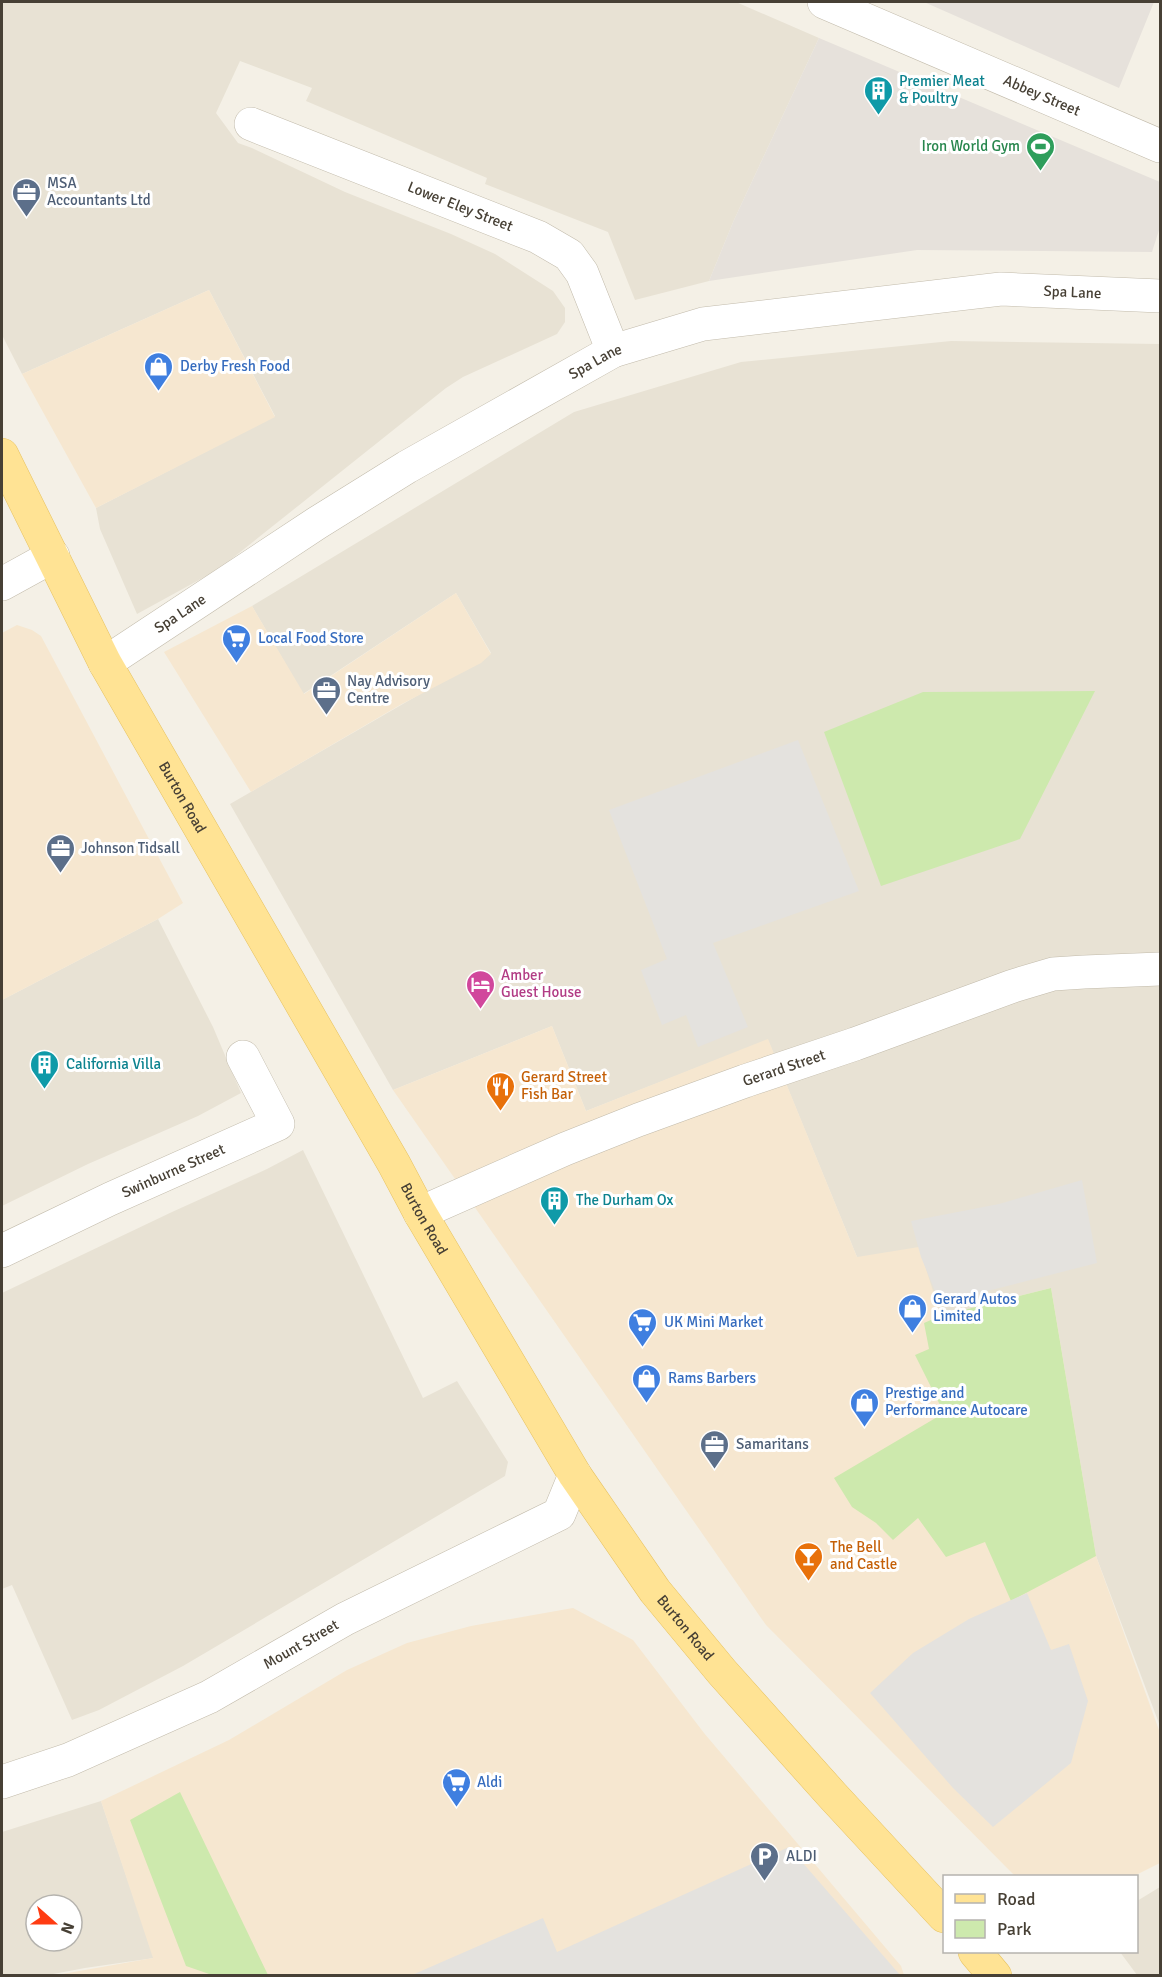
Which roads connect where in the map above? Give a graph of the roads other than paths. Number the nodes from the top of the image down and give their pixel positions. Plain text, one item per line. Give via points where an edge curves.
1 (824, 2) edge
2 (251, 124) dead end
3 (1161, 146) edge
4 (1161, 296) edge
5 (614, 351) junction
6 (2, 455) edge
7 (53, 556) junction
8 (2, 584) edge
9 (105, 663) junction
10 (1161, 969) edge
11 (243, 1057) dead end
12 (420, 1213) junction
13 (2, 1251) edge
14 (575, 1475) junction
15 (2, 1782) edge
16 (943, 1914) edge
17 (976, 1953) edge
18 (995, 1976) edge

1 - 3 street, Abbey Street
2 - 5 street, Lower Eley Street via 538,237 569,255 582,273
4 - 5 street, Spa Lane via 1001,289 703,324
5 - 9 street, Spa Lane via 397,473
6 - 7 main road, Burton Road
7 - 8 street
7 - 9 main road, Burton Road
9 - 12 main road, Burton Road
10 - 12 street, Gerard Street via 1053,974 1013,986 638,1120
11 - 13 street, Swinburne Street via 278,1124
12 - 14 main road, Burton Road
14 - 15 street, Mount Street via 559,1514 345,1619 209,1697 68,1760
14 - 16 main road, Burton Road via 655,1591 722,1672
17 - 18 main road

